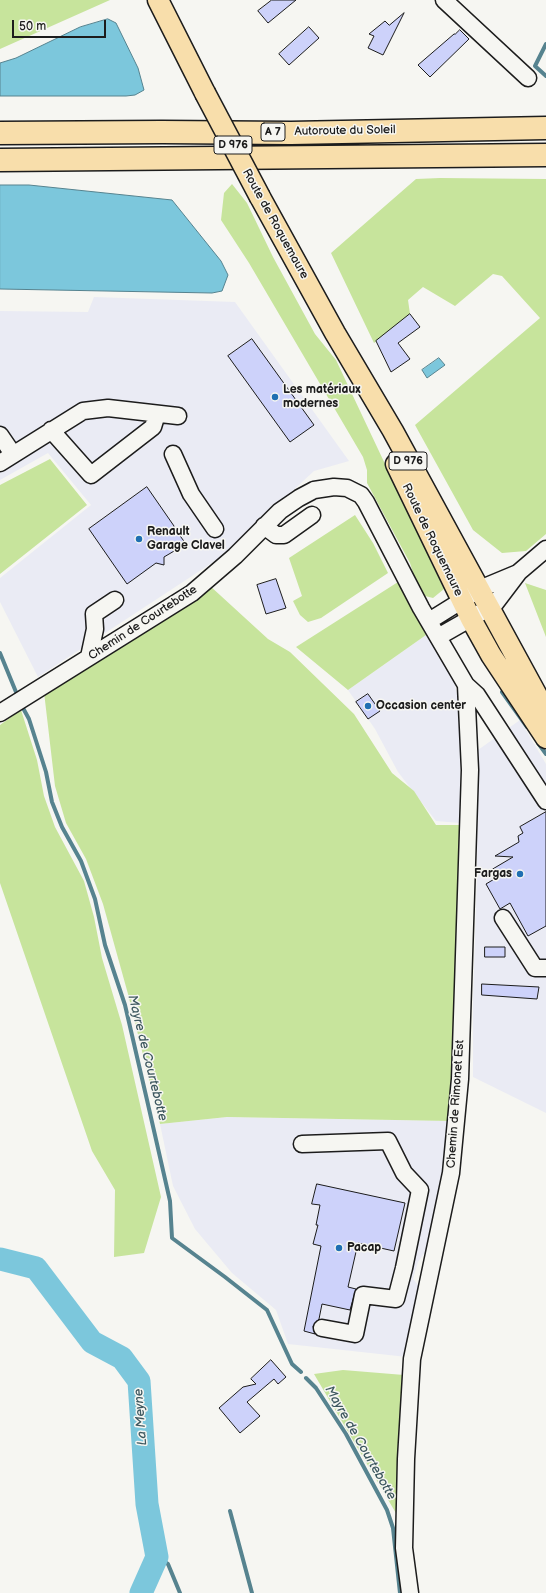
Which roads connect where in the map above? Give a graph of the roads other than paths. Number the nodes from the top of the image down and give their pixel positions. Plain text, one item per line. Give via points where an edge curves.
1 (158, 0) edge
2 (444, 0) edge
3 (528, 78) dead end
4 (546, 128) edge
5 (0, 133) edge
6 (546, 155) edge
7 (0, 160) edge
8 (157, 414) junction
9 (178, 416) dead end
10 (51, 430) junction
11 (0, 435) edge
12 (173, 454) dead end
13 (6, 459) edge
14 (312, 515) dead end
15 (264, 526) junction
16 (215, 529) dead end
17 (546, 549) edge
18 (519, 572) junction
19 (470, 595) junction
20 (116, 600) dead end
21 (488, 609) junction
22 (471, 619) junction
23 (429, 621) junction
24 (438, 637) junction
25 (89, 658) junction
26 (466, 685) junction
27 (546, 712) edge
28 (0, 713) edge
29 (546, 738) edge
30 (546, 801) edge
31 (503, 918) dead end
32 (546, 968) edge
33 (302, 1144) dead end
34 (322, 1328) dead end
35 (410, 1593) edge

1 - 19 main road, Route de Roquemaure / D 976, bridge via 260,197 335,333 370,410
2 - 3 street
4 - 5 highway, Autoroute du Soleil / A 7
6 - 7 highway, Autoroute du Soleil / A 7
8 - 9 street
8 - 10 street via 108,408 83,411
8 - 10 street via 153,427 91,475
10 - 13 street
11 - 13 street
12 - 16 street via 190,494
14 - 15 street via 284,535 276,536
15 - 23 street, Chemin de Courtebotte via 280,511 314,490 347,488 361,495
15 - 25 street, Chemin de Courtebotte via 235,556 192,593
17 - 18 street
18 - 19 street
18 - 21 street via 494,605
19 - 21 main road, Route de Roquemaure / D 976
19 - 22 main road, Route de Roquemaure / D 976
19 - 23 street
20 - 25 street via 94,614 95,629
21 - 22 street
21 - 27 main road, Route de Roquemaure / D 976
22 - 24 street
22 - 29 main road, Route de Roquemaure / D 976 via 491,655
23 - 24 street, Chemin de Rimonet Est
24 - 26 street, Chemin de Rimonet Est
25 - 28 street, Chemin de Courtebotte
26 - 30 street via 477,695
26 - 35 street, Chemin de Rimonet Est via 470,770 460,1079 451,1173 412,1359 404,1548
31 - 32 street via 535,968
33 - 34 street via 388,1141 404,1173 420,1190 396,1299 363,1295 355,1334

